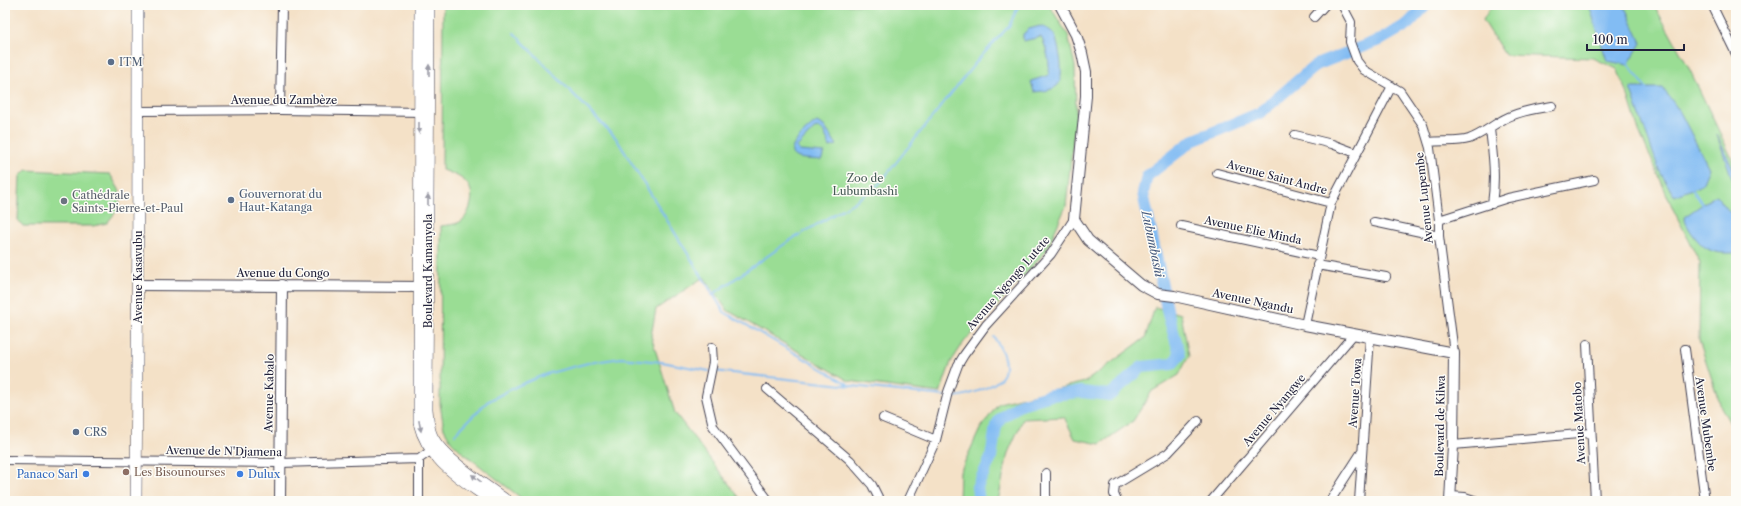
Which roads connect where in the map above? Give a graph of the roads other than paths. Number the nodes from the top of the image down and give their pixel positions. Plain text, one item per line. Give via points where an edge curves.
1 (138, 5) edge
2 (282, 5) edge
3 (420, 5) edge
4 (429, 5) edge
5 (1060, 5) edge
6 (1325, 5) edge
7 (1342, 5) edge
8 (1712, 5) edge
9 (1314, 17) dead end
10 (1736, 54) edge
11 (1392, 86) junction
12 (1552, 106) dead end
13 (280, 110) junction
14 (138, 112) junction
15 (424, 112) junction
16 (1490, 129) junction
17 (1295, 135) dead end
18 (1429, 142) junction
19 (1356, 153) junction
20 (1217, 173) dead end
21 (1594, 180) dead end
22 (1331, 203) junction
23 (1492, 204) junction
24 (1074, 219) junction
25 (1439, 220) junction
26 (1374, 222) dead end
27 (1182, 226) dead end
28 (1439, 236) junction
29 (1319, 256) junction
30 (1317, 265) junction
31 (1386, 277) dead end
32 (139, 285) junction
33 (282, 285) junction
34 (423, 286) junction
35 (1305, 325) junction
36 (1354, 334) junction
37 (1370, 337) junction
38 (1587, 344) dead end
39 (712, 347) dead end
40 (1685, 349) dead end
41 (1454, 352) junction
42 (767, 389) dead end
43 (883, 418) dead end
44 (1198, 421) dead end
45 (1590, 433) junction
46 (936, 440) junction
47 (1452, 445) junction
48 (434, 448) junction
49 (1362, 451) junction
50 (419, 459) junction
51 (5, 460) edge
52 (137, 461) junction
53 (280, 463) junction
54 (1046, 473) dead end
55 (1450, 498) edge
56 (136, 501) edge
57 (280, 501) edge
58 (419, 501) edge
59 (492, 501) edge
60 (507, 501) edge
61 (769, 501) edge
62 (880, 501) edge
63 (908, 501) edge
64 (1046, 501) edge
65 (1117, 501) edge
66 (1211, 501) edge
67 (1330, 501) edge
68 (1359, 501) edge
69 (1477, 501) edge
70 (1595, 501) edge
71 (1705, 501) edge

1 - 14 main road, Avenue Kasavubu
2 - 13 street
3 - 15 main road, Boulevard Kamanyola
15 -> 4 main road, Boulevard Kamanyola
5 - 24 street, Avenue Ngongo Lutete via 1078,40 1086,72
6 - 9 street
7 - 11 street, Avenue Lupembe via 1351,22 1350,45 1355,58 1364,70
8 - 10 street
11 - 18 street, Avenue Lupembe via 1407,99 1418,116
11 - 19 street
12 - 16 street via 1525,111 1498,122
13 - 14 street, Avenue du Zambèze
13 - 15 street, Avenue du Zambèze
14 - 32 main road, Avenue Kasavubu
15 - 34 main road, Boulevard Kamanyola
16 - 18 street via 1458,142
16 - 23 street via 1495,168
17 - 19 street
18 - 25 street, Avenue Lupembe
19 - 22 street
20 - 22 street, Avenue Saint Andre
21 - 23 street via 1508,198
22 - 29 street
23 - 25 street
24 - 35 street, Avenue Ngandu via 1084,236 1099,250 1141,285 1158,294
24 - 46 street, Avenue Ngongo Lutete via 1051,254 978,334 958,365
25 - 28 street, Avenue Lupembe
26 - 28 street
27 - 29 street, Avenue Elie Minda
28 - 41 street, Avenue Lupembe
29 - 30 street
30 - 31 street
30 - 35 street
32 - 33 street, Avenue du Congo
32 - 52 main road, Avenue Kasavubu
33 - 34 street, Avenue du Congo
33 - 53 street, Avenue Kabalo
34 - 48 main road, Boulevard Kamanyola via 427,409
35 - 36 street, Avenue Ngandu
36 - 37 street, Avenue Ngandu
36 - 66 street, Avenue Nyangwe
37 - 41 street, Avenue Ngandu
37 - 49 street, Avenue Towa
38 - 45 street, Avenue Matobo
39 - 61 street via 713,362 706,396 713,426
40 - 71 street, Avenue Mubembe
41 - 47 street, Boulevard de Kilwa
42 - 62 street via 850,460 872,485
43 - 46 street
44 - 65 street via 1168,453 1115,485 1114,494
45 - 47 street
45 - 70 street, Avenue Matobo
46 - 63 street, Avenue Ngongo Lutete
47 - 55 street, Boulevard de Kilwa
48 - 50 street
48 - 59 main road, Boulevard Kamanyola via 448,468
60 -> 48 main road, Boulevard Kamanyola
49 - 67 street, Avenue Towa
49 - 68 street, Avenue Towa
50 - 53 street, Avenue de N'Djamena
50 - 58 street
51 - 52 street, Avenue de N'Djamena
52 - 53 street, Avenue de N'Djamena
52 - 56 main road, Avenue Kasavubu
53 - 57 street, Avenue Kabalo
54 - 64 street
55 - 69 street via 1465,496

